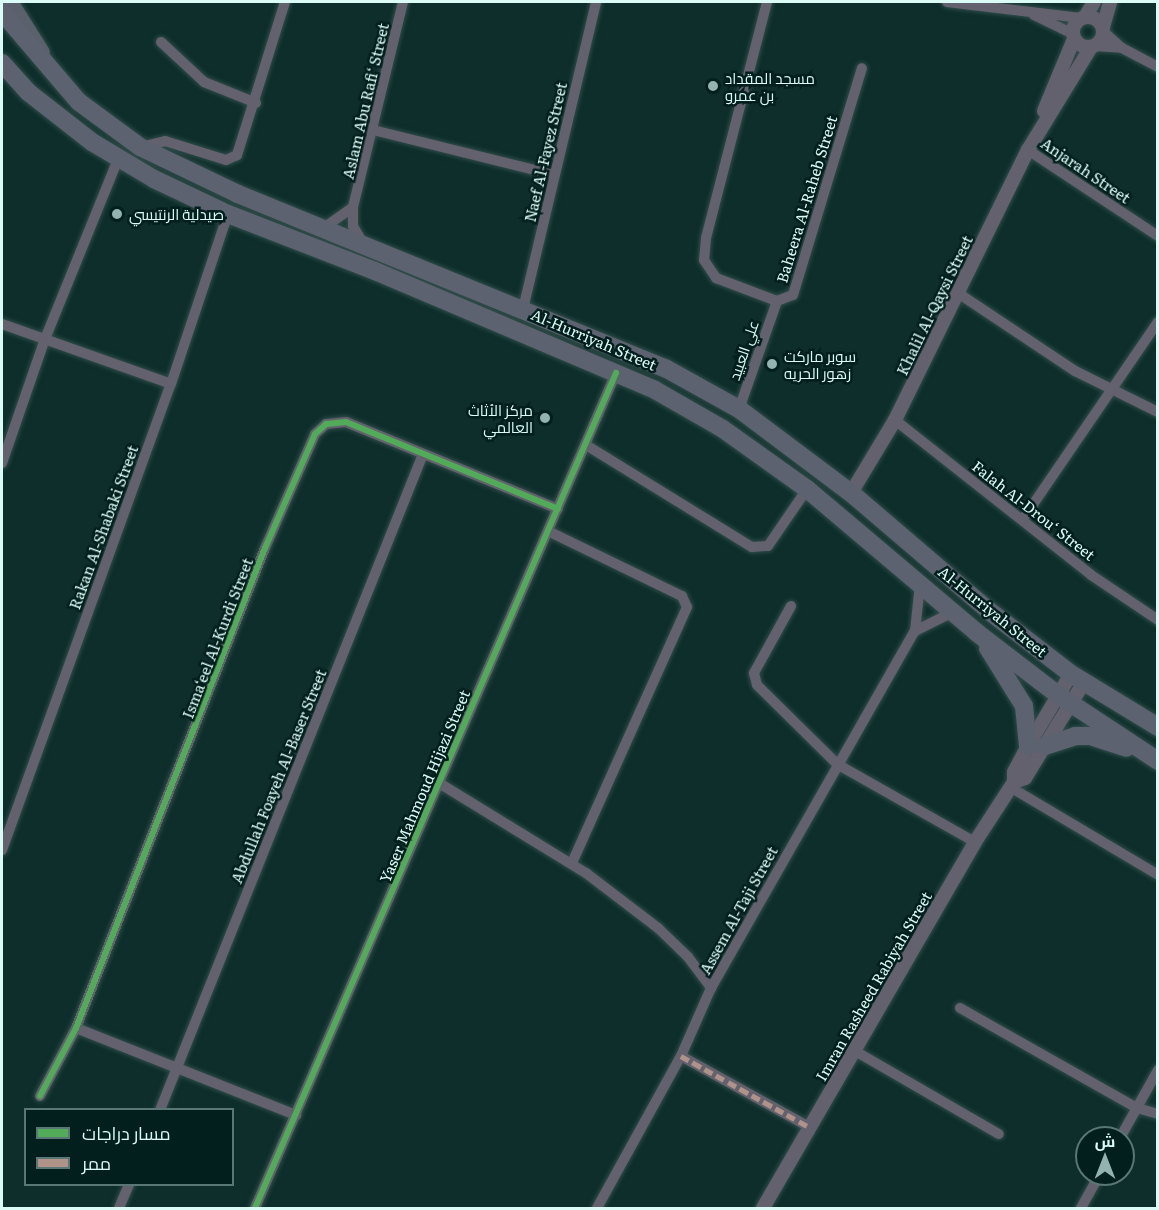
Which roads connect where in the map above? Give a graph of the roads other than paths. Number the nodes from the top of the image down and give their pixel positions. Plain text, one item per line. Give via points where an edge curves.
1 (9, 2) edge
2 (285, 2) edge
3 (403, 2) edge
4 (596, 2) edge
5 (767, 2) edge
6 (947, 2) edge
7 (1094, 2) edge
8 (1110, 2) edge
9 (2, 12) edge
10 (1031, 14) junction
11 (1083, 17) junction
12 (1103, 29) junction
13 (1073, 37) junction
14 (161, 42) dead end
15 (1093, 46) junction
16 (1122, 48) junction
17 (2, 63) edge
18 (43, 64) junction
19 (1158, 67) edge
20 (862, 68) dead end
21 (256, 103) junction
22 (1040, 128) junction
23 (373, 129) junction
24 (140, 147) junction
25 (1028, 150) junction
26 (118, 159) junction
27 (555, 175) junction
28 (353, 207) junction
29 (228, 214) junction
30 (322, 229) junction
31 (1158, 236) edge
32 (364, 246) junction
33 (958, 293) junction
34 (777, 301) junction
35 (523, 309) junction
36 (1158, 322) edge
37 (2, 324) edge
38 (45, 339) junction
39 (616, 373) junction
40 (171, 384) junction
41 (1112, 388) junction
42 (739, 409) junction
43 (1158, 412) edge
44 (895, 420) junction
45 (586, 445) junction
46 (423, 454) junction
47 (2, 463) edge
48 (807, 489) junction
49 (851, 493) junction
50 (558, 509) junction
51 (1023, 519) junction
52 (550, 532) junction
53 (920, 584) junction
54 (791, 606) dead end
55 (953, 612) junction
56 (1158, 620) edge
57 (915, 631) junction
58 (976, 632) junction
59 (1077, 678) junction
60 (1064, 699) junction
61 (1158, 727) edge
62 (1036, 746) junction
63 (1153, 758) edge
64 (837, 764) junction
65 (439, 783) junction
66 (1012, 784) junction
67 (7, 817) edge
68 (975, 842) junction
69 (2, 850) edge
70 (572, 863) junction
71 (1158, 875) edge
72 (711, 988) junction
73 (960, 1008) dead end
74 (76, 1028) junction
75 (855, 1051) junction
76 (681, 1056) junction
77 (176, 1070) junction
78 (1158, 1070) edge
79 (40, 1096) dead end
80 (1137, 1107) junction
81 (160, 1108) edge
82 (1158, 1114) edge
83 (296, 1115) junction
84 (1127, 1126) edge
85 (809, 1127) junction
86 (999, 1134) dead end
87 (129, 1186) edge
88 (1093, 1186) edge
89 (119, 1209) edge
90 (255, 1209) edge
91 (597, 1209) edge
92 (763, 1209) edge
93 (1081, 1209) edge

1 - 18 main road via 37,43
2 - 21 street
3 - 23 street, Aslam Abu Rafi‘ Street
4 - 27 street, Naef Al-Fayez Street
5 - 34 street, Baheera Al-Raheb Street via 709,225 704,260 716,278
6 - 10 street
7 - 11 street
8 - 12 street
9 - 18 highway, Al-Hurriyah Street
10 - 11 street
10 - 13 street
11 - 12 street via 1094,18
11 - 13 street
12 - 15 street
12 - 16 street
13 - 15 street via 1080,45
13 - 22 street, Khalil Al-Qaysi Street
14 - 21 street via 204,82
15 - 16 street
15 - 22 street, Khalil Al-Qaysi Street
16 - 19 street
17 - 26 highway, Al-Hurriyah Street via 28,92
18 - 24 highway, Al-Hurriyah Street via 79,102
20 - 34 street, Baheera Al-Raheb Street via 802,273 793,295
21 - 24 street via 241,150 232,159 219,159 165,141
22 - 25 street, Khalil Al-Qaysi Street
23 - 27 street
23 - 28 street, Aslam Abu Rafi‘ Street
24 - 30 highway, Al-Hurriyah Street
25 - 31 street, Anjarah Street
25 - 33 street, Khalil Al-Qaysi Street
26 - 29 highway, Al-Hurriyah Street
26 - 38 street
27 - 35 street, Naef Al-Fayez Street
28 - 30 street
28 - 32 street, Aslam Abu Rafi‘ Street via 353,226
29 - 39 highway, Al-Hurriyah Street
29 - 40 street, Rakan Al-Shabaki Street
30 - 32 highway, Al-Hurriyah Street
32 - 35 highway, Al-Hurriyah Street
33 - 41 street via 1075,371
33 - 44 street, Khalil Al-Qaysi Street
34 - 42 street, علي العبيد
35 - 42 highway, Al-Hurriyah Street via 665,368
36 - 41 street
37 - 38 street
38 - 40 street
38 - 47 street
39 - 45 street, Yaser Mahmoud Hijazi Street
39 - 48 highway, Al-Hurriyah Street via 655,390 723,429
40 - 67 street, Rakan Al-Shabaki Street
41 - 43 street
41 - 51 street
42 - 49 highway, Al-Hurriyah Street
44 - 49 street, Khalil Al-Qaysi Street
44 - 51 street, Falah Al-Drou‘ Street
45 - 48 street via 752,548 768,546
45 - 50 street, Yaser Mahmoud Hijazi Street
46 - 50 street, Isma‘eel Al-Kurdi Street
46 - 74 street, Isma‘eel Al-Kurdi Street via 346,422 326,424 315,434 265,548
46 - 77 street, Abdullah Foayeh Al-Baser Street
48 - 53 highway, Al-Hurriyah Street
49 - 59 highway, Al-Hurriyah Street via 988,610
50 - 52 street, Yaser Mahmoud Hijazi Street
51 - 56 street, Falah Al-Drou‘ Street via 1091,575
52 - 65 street, Yaser Mahmoud Hijazi Street
52 - 70 street via 682,596 687,607
53 - 55 highway, Al-Hurriyah Street
53 - 57 street, Assem Al-Taji Street
54 - 64 street via 754,680
55 - 57 street
55 - 58 highway, Al-Hurriyah Street
57 - 64 street, Assem Al-Taji Street
58 - 60 highway, Al-Hurriyah Street
58 - 62 highway via 1011,680
59 - 60 street, Imran Rasheed Rabiyah Street
59 - 61 highway, Al-Hurriyah Street
60 - 62 street, Imran Rasheed Rabiyah Street
60 - 63 highway, Al-Hurriyah Street
62 - 63 highway via 1090,736
62 - 66 street, Imran Rasheed Rabiyah Street via 1014,772
64 - 68 street
64 - 72 street, Assem Al-Taji Street
65 - 70 street
65 - 83 street, Yaser Mahmoud Hijazi Street
66 - 68 street, Imran Rasheed Rabiyah Street
66 - 71 street
67 - 69 street, Rakan Al-Shabaki Street
68 - 75 street, Imran Rasheed Rabiyah Street
70 - 72 street via 658,927
72 - 76 street, Assem Al-Taji Street
73 - 80 street
74 - 77 street
74 - 79 street, Isma‘eel Al-Kurdi Street
75 - 85 street, Imran Rasheed Rabiyah Street
75 - 86 street
76 - 85 street
76 - 91 street, Assem Al-Taji Street
77 - 81 street, Abdullah Foayeh Al-Baser Street
77 - 83 street
78 - 80 street
80 - 82 street
80 - 84 street
83 - 90 street, Yaser Mahmoud Hijazi Street
85 - 92 street, Imran Rasheed Rabiyah Street
87 - 89 street
88 - 93 street

